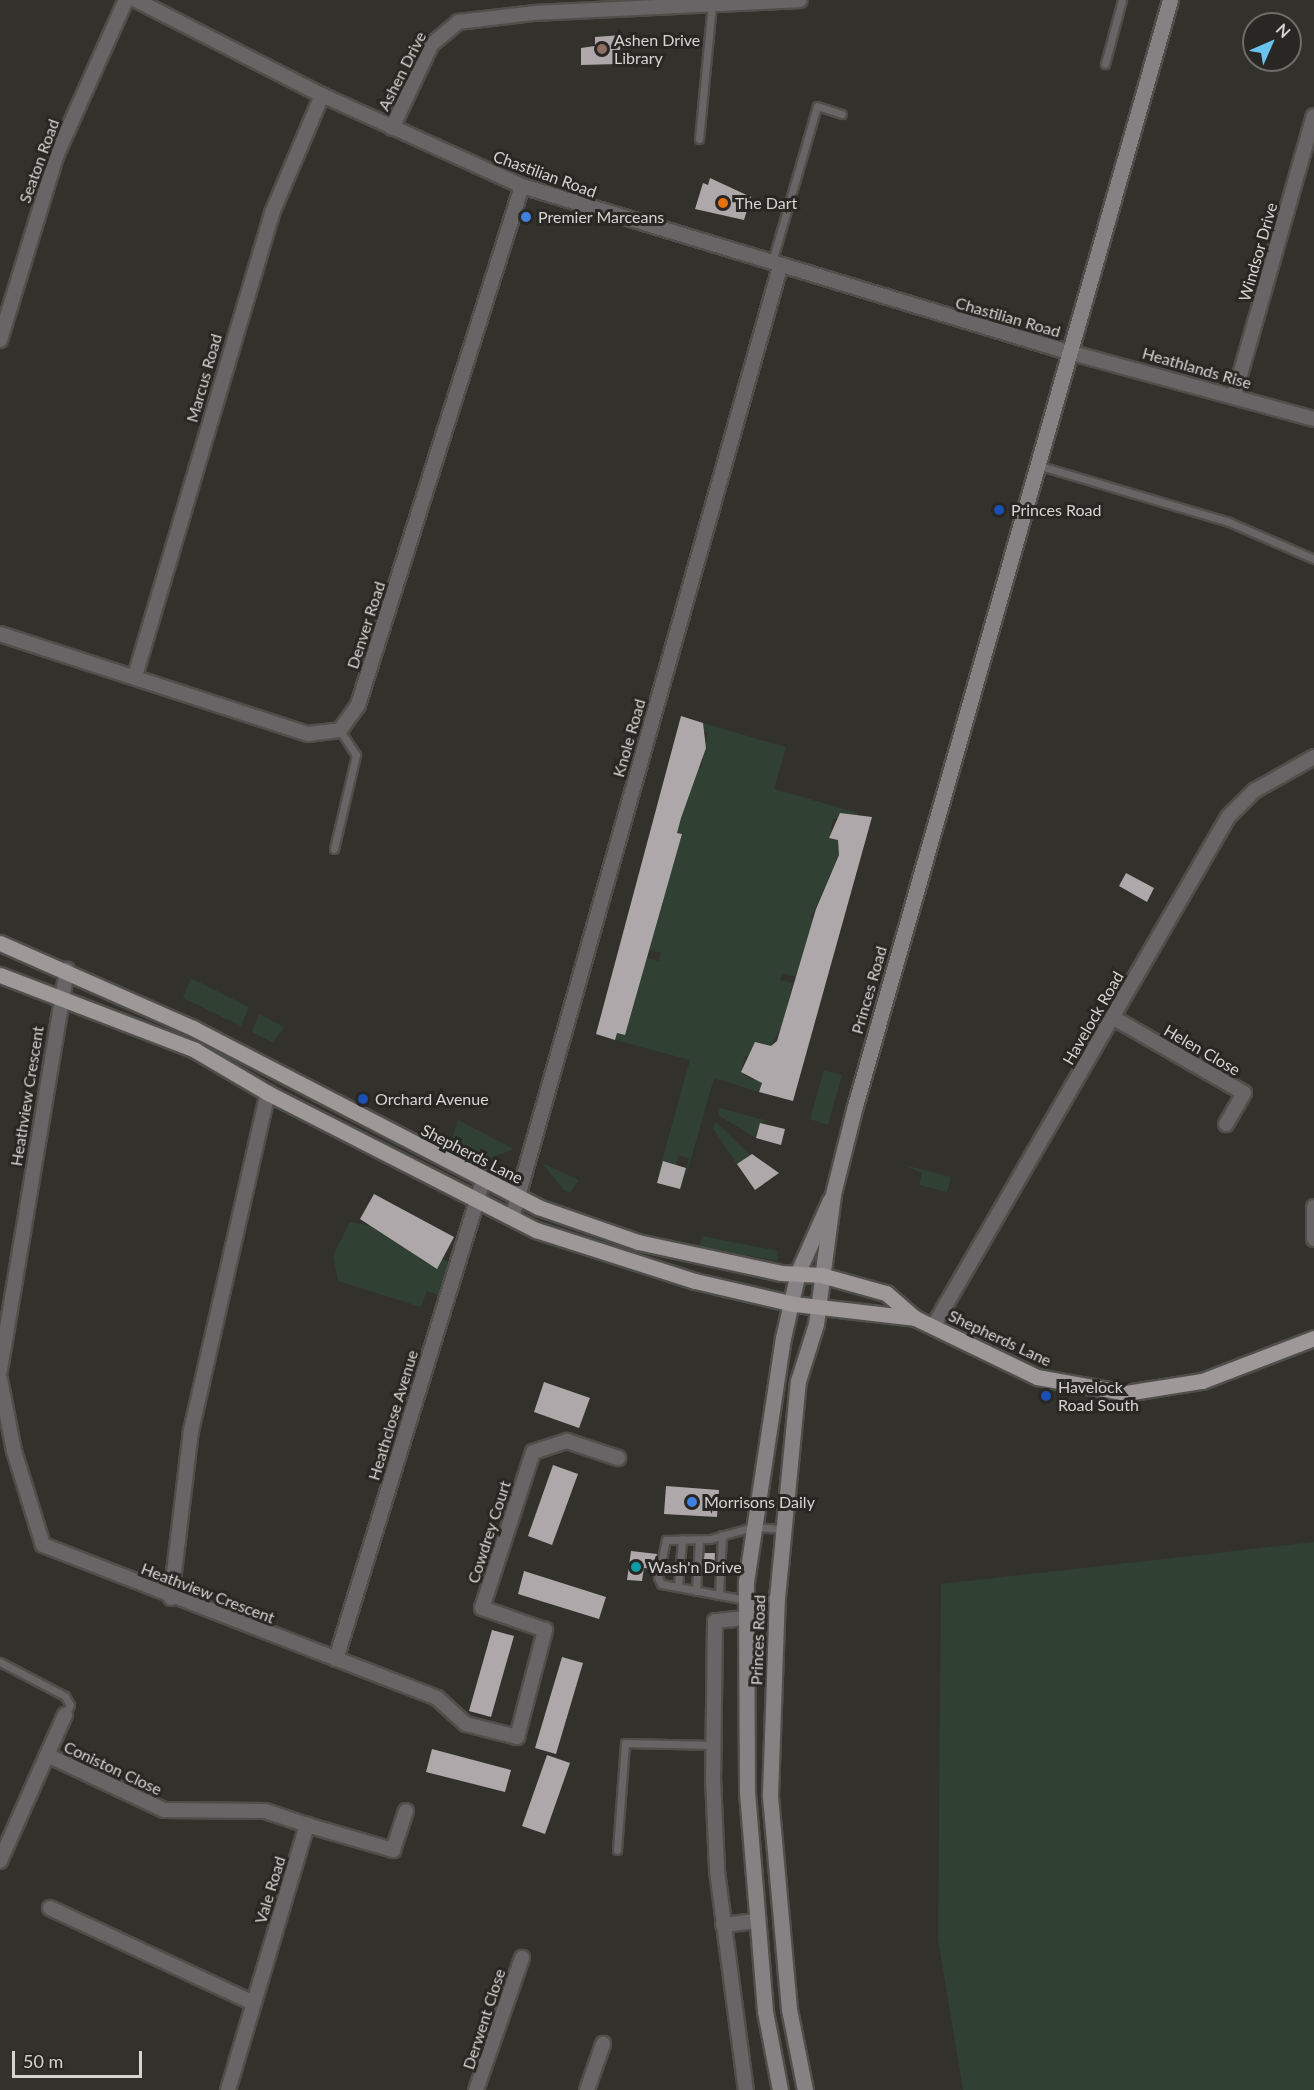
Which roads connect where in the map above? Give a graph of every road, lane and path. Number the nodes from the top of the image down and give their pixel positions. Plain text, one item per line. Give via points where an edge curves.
1 (126, 0) edge
2 (136, 0) edge
3 (800, 0) edge
4 (1122, 0) edge
5 (1170, 0) edge
6 (718, 3) edge
7 (577, 5) edge
8 (1105, 64) dead end
9 (322, 95) junction
10 (842, 114) dead end
11 (1314, 116) edge
12 (392, 128) junction
13 (699, 140) dead end
14 (522, 186) junction
15 (776, 266) junction
16 (0, 340) edge
17 (1070, 350) junction
18 (1234, 396) junction
19 (1314, 419) edge
20 (1037, 465) junction
21 (1314, 559) edge
22 (0, 634) edge
23 (135, 676) junction
24 (340, 730) junction
25 (1314, 757) edge
26 (334, 849) dead end
27 (0, 943) edge
28 (67, 970) junction
29 (0, 975) edge
30 (61, 996) junction
31 (1112, 1017) junction
32 (268, 1094) junction
33 (1226, 1124) dead end
34 (483, 1181) junction
35 (832, 1194) junction
36 (519, 1198) junction
37 (475, 1202) junction
38 (1314, 1207) edge
39 (512, 1218) junction
40 (1314, 1239) edge
41 (798, 1272) junction
42 (821, 1275) junction
43 (794, 1304) junction
44 (819, 1305) junction
45 (915, 1318) junction
46 (933, 1327) junction
47 (1314, 1338) edge
48 (0, 1370) edge
49 (0, 1379) edge
50 (618, 1458) dead end
51 (753, 1527) junction
52 (783, 1529) junction
53 (722, 1535) junction
54 (682, 1539) junction
55 (699, 1540) junction
56 (678, 1587) junction
57 (696, 1592) junction
58 (719, 1595) junction
59 (171, 1598) junction
60 (777, 1598) junction
61 (746, 1600) junction
62 (745, 1618) junction
63 (336, 1659) junction
64 (0, 1662) edge
65 (65, 1715) joint
66 (517, 1737) joint
67 (714, 1745) junction
68 (47, 1755) junction
69 (406, 1810) dead end
70 (307, 1825) junction
71 (617, 1850) dead end
72 (0, 1861) edge
73 (50, 1908) dead end
74 (758, 1921) junction
75 (723, 1925) junction
76 (522, 1958) dead end
77 (254, 2003) junction
78 (603, 2044) dead end
79 (228, 2090) edge
80 (476, 2090) edge
81 (587, 2090) edge
82 (747, 2090) edge
83 (780, 2090) edge
84 (806, 2090) edge

1 - 16 street, Seaton Road via 54,163
2 - 9 street, Chastilian Road
3 - 6 street, Ashen Drive
4 - 8 lane
5 - 17 main road, Princes Road
6 - 7 street, Ashen Drive
6 - 13 lane
7 - 12 street, Ashen Drive via 477,17 442,31
9 - 12 street, Chastilian Road
9 - 23 street, Marcus Road via 272,213
10 - 15 lane via 817,106
11 - 18 street, Windsor Drive
12 - 14 street, Chastilian Road
14 - 15 street, Chastilian Road
14 - 24 street, Denver Road via 358,705
15 - 17 street, Chastilian Road
15 - 36 street, Knole Road
17 - 18 street, Heathlands Rise
17 - 20 main road, Princes Road
18 - 19 street, Heathlands Rise
20 - 21 lane via 1229,522
20 - 35 main road, Princes Road
22 - 23 street
23 - 24 street via 308,734
24 - 26 lane via 356,755
25 - 31 street, Havelock Road via 1239,802
27 - 28 main road, Shepherds Lane
28 - 30 street, Heathview Crescent
28 - 34 main road, Shepherds Lane via 194,1028
29 - 30 main road, Shepherds Lane
30 - 32 main road, Shepherds Lane via 195,1050
30 - 48 street, Heathview Crescent
31 - 33 street, Helen Close via 1244,1094
31 - 46 street, Havelock Road
32 - 37 main road, Shepherds Lane
32 - 59 street via 191,1431
34 - 36 main road, Shepherds Lane
34 - 37 street, Heathclose Avenue
35 - 41 main road, Princes Road
35 - 42 main road, Princes Road
36 - 39 street, Knole Road
36 - 41 main road, Shepherds Lane via 638,1242 781,1273
37 - 39 main road, Shepherds Lane
37 - 63 street, Heathclose Avenue
38 - 40 street
39 - 43 main road, Shepherds Lane via 624,1261
41 - 42 main road, Shepherds Lane
41 - 43 main road, Princes Road
42 - 44 main road, Princes Road
42 - 45 main road, Shepherds Lane via 886,1293
43 - 44 main road, Shepherds Lane
43 - 51 main road, Princes Road via 783,1338
44 - 45 main road, Shepherds Lane
44 - 52 main road, Princes Road via 798,1381
45 - 46 main road, Shepherds Lane
46 - 47 main road, Shepherds Lane via 1037,1377 1126,1393 1202,1381
49 - 59 street, Heathview Crescent via 14,1451 44,1545
50 - 66 street, Cowdrey Court via 567,1441 532,1452 482,1608 545,1630
51 - 52 lane
51 - 53 lane
51 - 61 main road, Princes Road
52 - 60 main road, Princes Road
53 - 55 lane
53 - 58 lane
54 - 55 lane
54 - 56 lane
54 - 56 lane via 661,1545 658,1577 661,1584
55 - 57 lane
56 - 57 lane
57 - 58 lane
58 - 61 lane
59 - 63 street, Heathview Crescent
60 - 61 lane
60 - 84 main road, Princes Road via 770,1794 789,2009
61 - 62 main road, Princes Road
62 - 67 street, Princes Road via 715,1621
62 - 74 main road, Princes Road via 747,1792
63 - 66 street, Heathview Crescent via 437,1698 466,1724
64 - 65 lane via 65,1696 70,1705
65 - 68 street, Coniston Close
67 - 71 lane via 625,1743
67 - 75 street, Princes Road
68 - 70 street, Coniston Close via 164,1810 264,1811
68 - 72 street, Coniston Close
69 - 70 street via 393,1850
70 - 77 street, Vale Road
73 - 77 street
74 - 75 street
74 - 83 main road, Princes Road
75 - 82 street, Princes Road
76 - 80 street, Derwent Close
77 - 79 street, Vale Road
78 - 81 street

